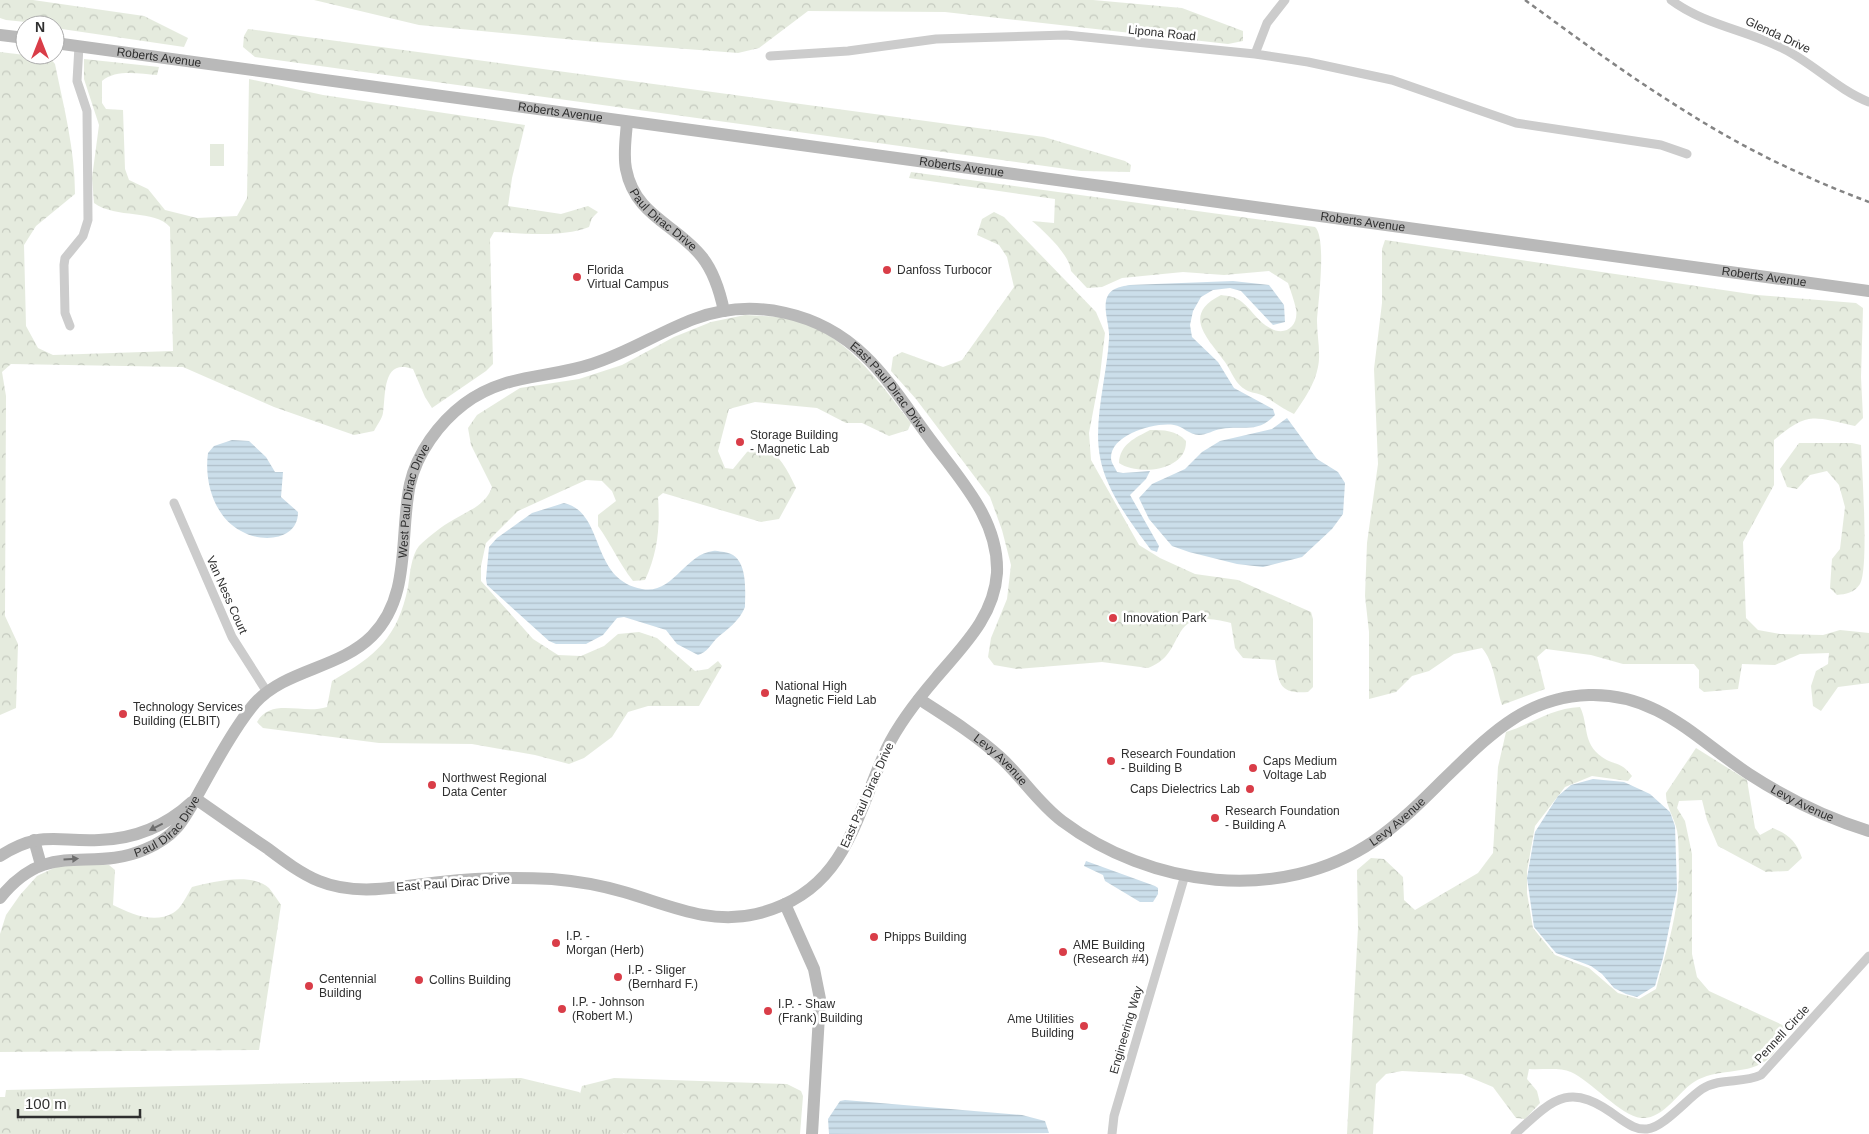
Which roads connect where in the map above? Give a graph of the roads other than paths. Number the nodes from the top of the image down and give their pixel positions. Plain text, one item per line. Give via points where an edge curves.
1 (1285, 0) edge
2 (1670, 0) edge
3 (0, 35) edge
4 (15, 37) edge
5 (65, 44) edge
6 (78, 46) junction
7 (1255, 54) junction
8 (770, 56) dead end
9 (1869, 102) edge
10 (627, 122) junction
11 (1688, 154) dead end
12 (1869, 291) edge
13 (724, 311) junction
14 (70, 326) dead end
15 (174, 503) dead end
16 (267, 692) junction
17 (919, 698) junction
18 (196, 798) junction
19 (1869, 831) edge
20 (34, 840) junction
21 (0, 856) edge
22 (41, 865) junction
23 (1185, 875) junction
24 (0, 898) edge
25 (785, 904) junction
26 (1869, 956) edge
27 (812, 1134) edge
28 (1112, 1134) edge
29 (1515, 1134) edge

1 - 7 street via 1267,23
2 - 9 street, Glenda Drive via 1696,15 1751,34 1794,54 1839,86
3 - 4 street
5 - 6 street, Roberts Avenue
6 - 10 street, Roberts Avenue
6 - 14 street via 78,81 87,111 88,220 83,236 65,258 65,313
7 - 8 street, Lipona Road via 1066,35 936,39 848,51
7 - 11 street, Lipona Road via 1392,80 1516,123 1661,145
10 - 12 street, Roberts Avenue
10 - 13 street, Paul Dirac Drive via 626,169 635,194 649,212 703,258 715,279
13 - 16 street, West Paul Dirac Drive via 692,319 592,364 506,381 459,408 432,437 414,472 399,580 387,617 371,638 359,647
13 - 17 street, East Paul Dirac Drive via 754,308 780,311 808,319 844,338 882,374 985,517 993,538 997,569 989,606 970,639
15 - 16 street, Van Ness Court via 232,637
16 - 18 street, West Paul Dirac Drive via 241,722
17 - 23 street, Levy Avenue via 985,744 1039,800 1077,832 1107,849
17 - 25 street, East Paul Dirac Drive via 892,738 856,827 839,858 808,890
18 -> 20 street, Paul Dirac Drive via 163,824 136,835 96,841 53,837
22 -> 18 street, Paul Dirac Drive via 71,858 115,858 144,850 179,827
18 - 25 street, East Paul Dirac Drive via 305,874 342,888 375,889 469,879 539,879 604,886 702,916 739,917
19 - 23 street, Levy Avenue via 1768,786 1654,708 1621,698 1589,695 1543,703 1511,718 1401,821 1374,841 1336,861 1295,875 1255,881 1210,880
20 - 21 street, Paul Dirac Drive
20 - 22 street
22 - 24 street, Paul Dirac Drive via 15,881
23 - 28 street, Engineering Way via 1114,1116
25 - 27 street via 814,969 820,999
26 - 29 street, Pennell Circle via 1761,1075 1710,1084 1648,1129 1631,1126 1590,1100 1572,1097 1548,1105

